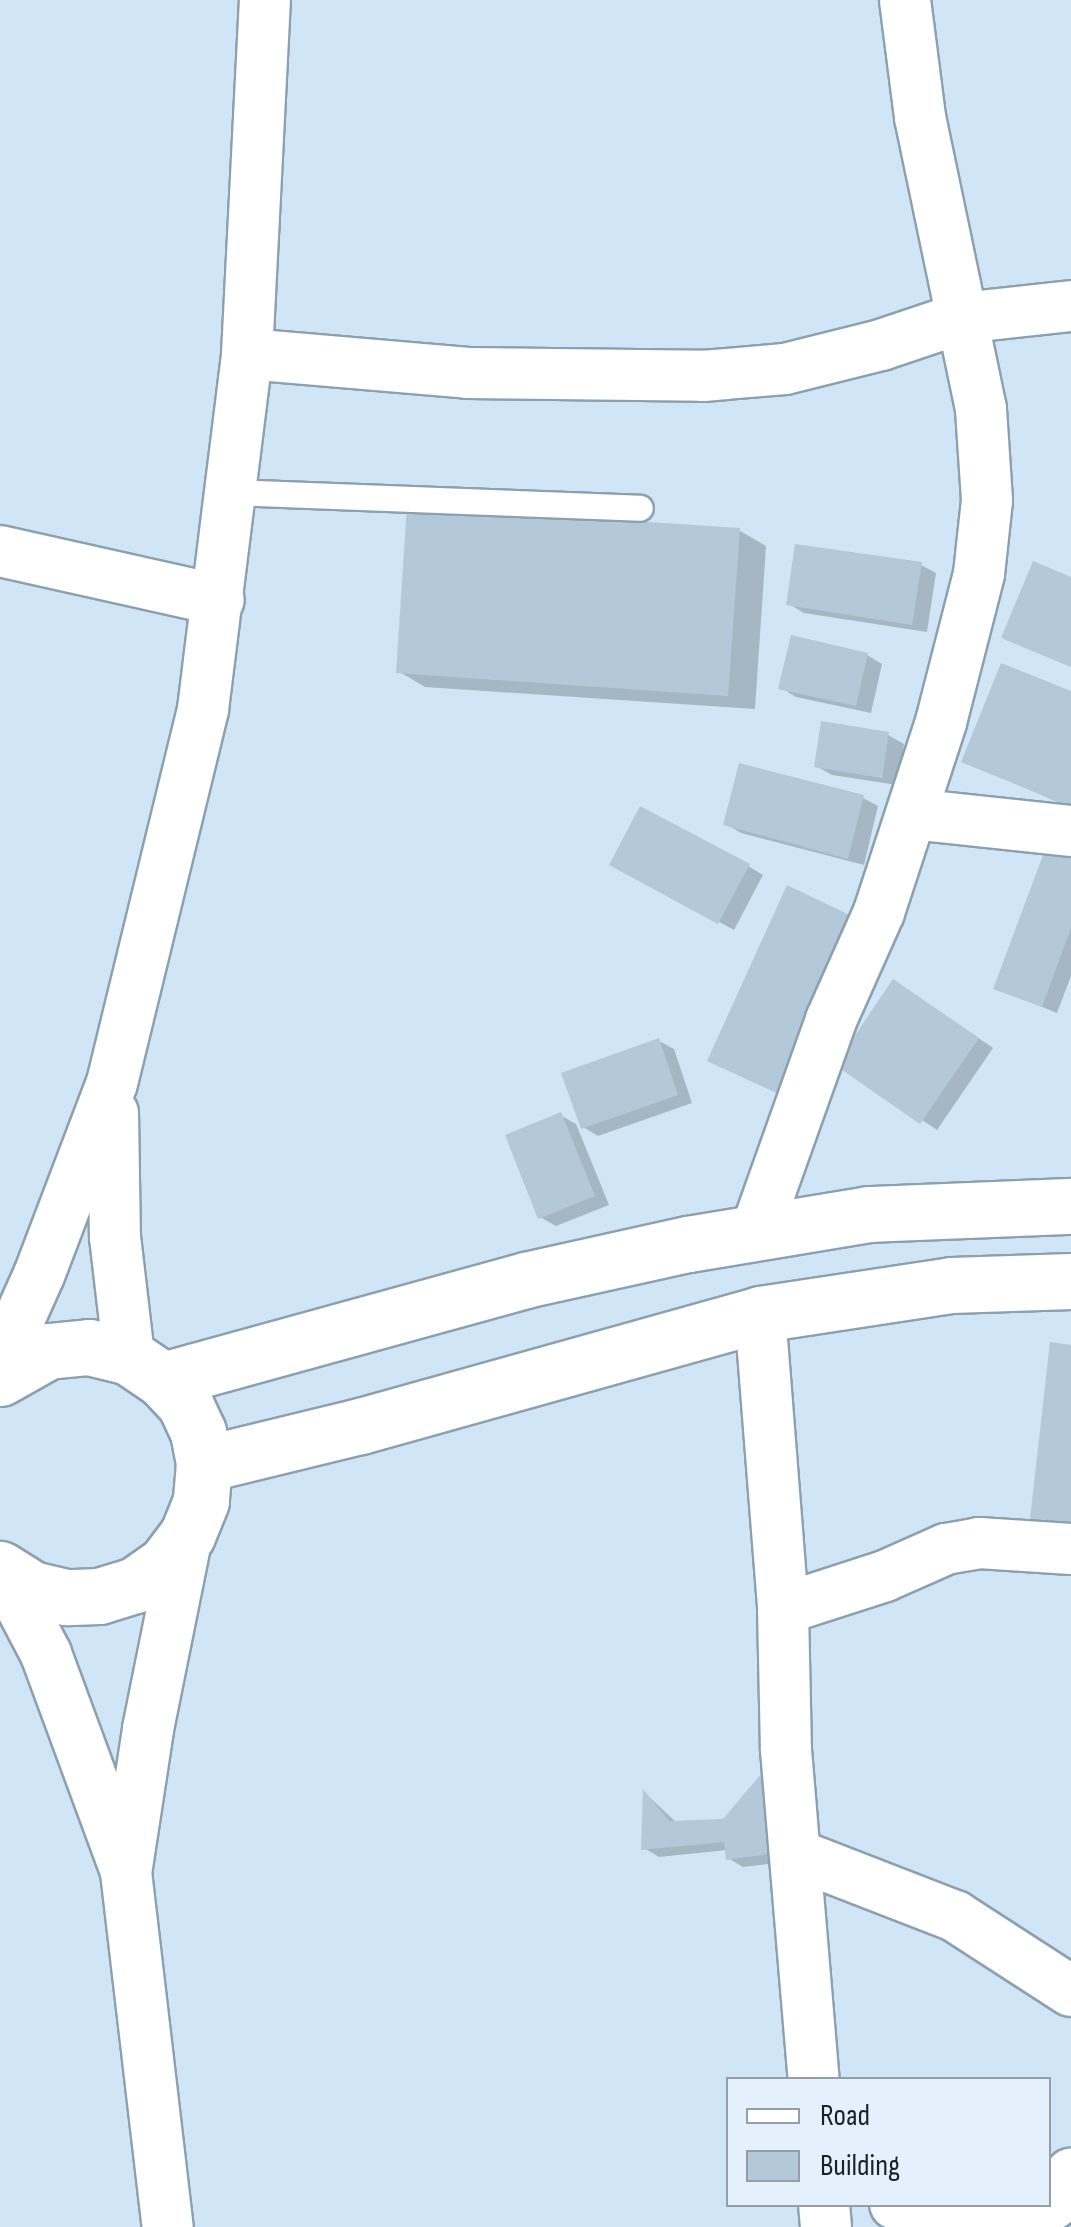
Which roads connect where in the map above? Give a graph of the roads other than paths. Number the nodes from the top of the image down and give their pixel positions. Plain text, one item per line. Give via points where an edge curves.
1 (265, 0) edge
2 (905, 0) edge
3 (1071, 306) edge
4 (961, 318) junction
5 (247, 354) junction
6 (230, 492) junction
7 (640, 508) dead end
8 (0, 551) edge
9 (220, 600) junction
10 (912, 814) junction
11 (1071, 832) edge
12 (112, 1083) junction
13 (1071, 1206) edge
14 (756, 1232) junction
15 (1071, 1281) edge
16 (760, 1314) junction
17 (0, 1362) edge
18 (146, 1368) junction
19 (0, 1378) edge
20 (204, 1464) junction
21 (187, 1535) junction
22 (1071, 1550) edge
23 (2, 1571) edge
24 (783, 1609) junction
25 (794, 1854) junction
26 (126, 1872) junction
27 (1071, 1991) edge
28 (814, 2077) edge
29 (1071, 2174) edge
30 (1051, 2205) edge
31 (909, 2207) edge
32 (1048, 2207) edge
33 (168, 2227) edge

1 - 5 street
2 - 4 street via 920,117
3 - 4 street
4 - 5 street via 785,368 703,376 468,372
4 - 10 street via 981,409 986,500 978,574
5 - 6 street
6 - 7 lane
6 - 9 street
8 - 9 street
9 - 12 street via 203,709
10 - 11 street
10 - 14 street
12 - 17 street
12 - 18 street via 115,1237
13 - 14 main road via 869,1214
14 - 18 main road
15 - 16 main road via 951,1285
16 - 20 main road
16 - 24 street
18 - 19 main road via 89,1347 48,1351
18 - 20 main road via 184,1404
20 - 21 main road via 201,1501
21 - 23 main road via 165,1564 134,1585 99,1596 32,1589
21 - 26 street
22 - 24 street via 979,1543 946,1548
23 - 26 street via 46,1654
24 - 25 street
25 - 27 street via 955,1916
25 - 28 street
26 - 33 street
29 - 30 street
31 - 32 street via 1004,2226

